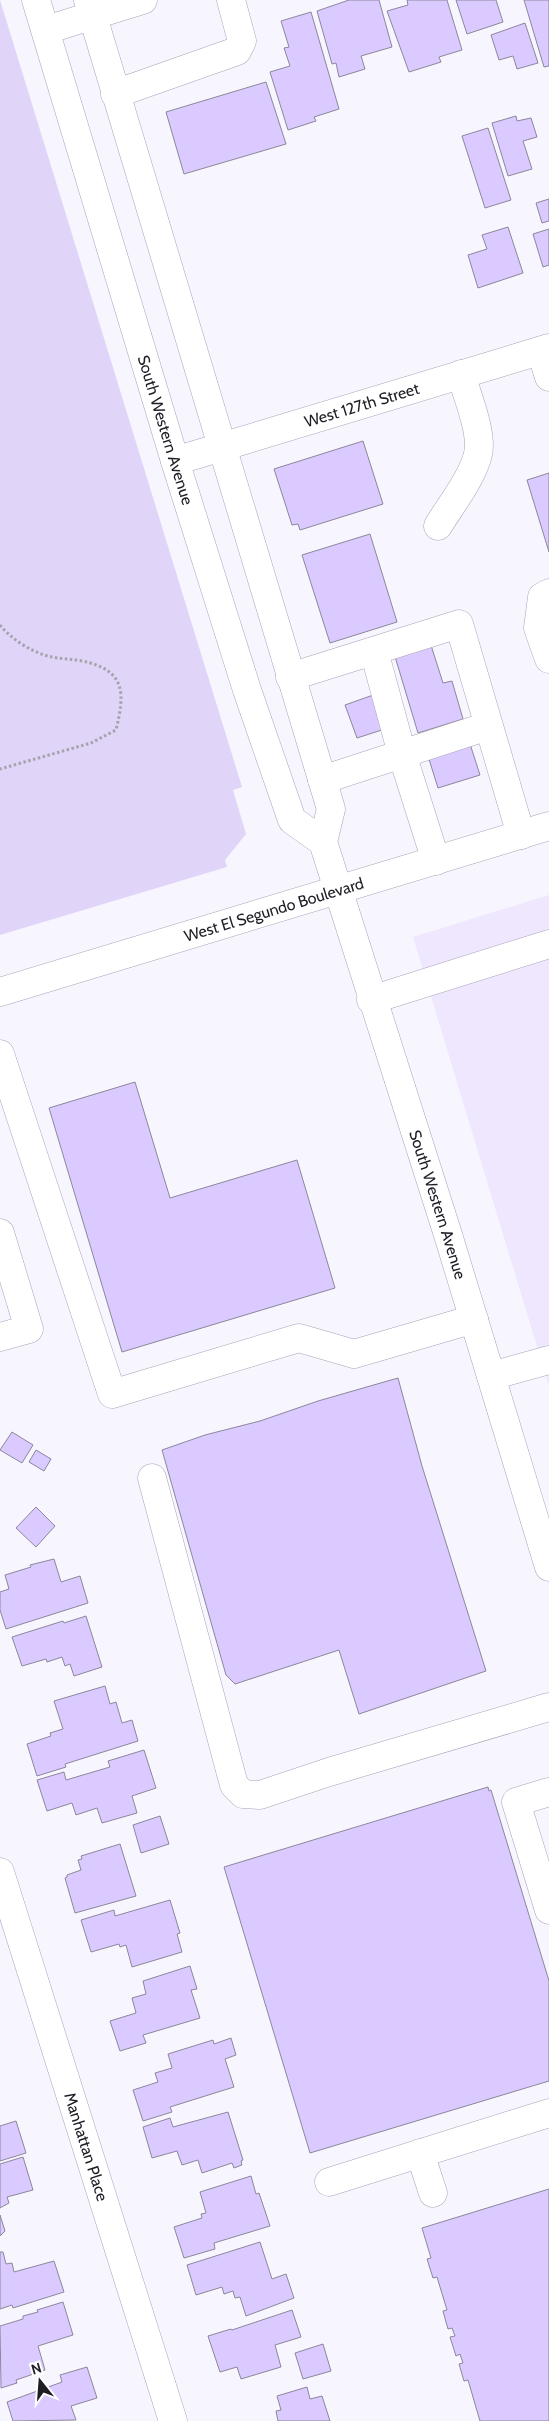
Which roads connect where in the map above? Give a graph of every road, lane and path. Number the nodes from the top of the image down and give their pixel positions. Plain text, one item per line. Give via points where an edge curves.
1 (36, 0) edge
2 (143, 0) edge
3 (231, 0) edge
4 (90, 8) edge
5 (46, 30) junction
6 (115, 94) junction
7 (545, 350) edge
8 (462, 374) junction
9 (549, 377) edge
10 (222, 447) junction
11 (175, 462) junction
12 (438, 526) dead end
13 (549, 593) edge
14 (0, 625) edge
15 (374, 651) junction
16 (549, 658) edge
17 (290, 677) junction
18 (488, 726) junction
19 (402, 754) junction
20 (0, 769) edge
21 (322, 780) junction
22 (549, 826) edge
23 (521, 835) junction
24 (323, 842) junction
25 (436, 861) junction
26 (339, 891) junction
27 (549, 944) edge
28 (0, 992) edge
29 (371, 1000) junction
30 (0, 1054) edge
31 (0, 1233) edge
32 (474, 1319) junction
33 (0, 1338) edge
34 (549, 1360) edge
35 (491, 1376) junction
36 (152, 1478) dead end
37 (549, 1567) edge
38 (549, 1707) edge
39 (549, 1792) edge
40 (0, 1872) edge
41 (549, 1910) edge
42 (549, 2113) edge
43 (420, 2153) junction
44 (329, 2182) dead end
45 (433, 2193) dead end
46 (173, 2421) edge

1 - 5 main road, South Western Avenue
2 - 4 main road
3 - 6 main road via 242,41 237,51
4 - 5 main road
4 - 6 main road
5 - 11 main road, South Western Avenue
6 - 10 main road
7 - 8 main road, West 127th Street
7 - 9 main road
8 - 10 main road, West 127th Street
8 - 12 main road via 477,433 478,454
10 - 11 main road, West 127th Street
10 - 17 main road
11 - 24 main road, South Western Avenue via 292,820
13 - 16 main road via 542,597 538,628
14 - 20 path via 23,645 51,657 108,669 119,684 122,705 116,730 91,743
15 - 17 main road
15 - 18 main road via 459,624
15 - 19 main road
17 - 21 main road
18 - 19 main road
18 - 23 main road
19 - 21 main road
19 - 25 main road
21 - 24 main road via 331,809
22 - 23 main road, West El Segundo Boulevard
23 - 25 main road, West El Segundo Boulevard
24 - 26 main road, South Western Avenue
25 - 26 main road, West El Segundo Boulevard
26 - 28 main road, West El Segundo Boulevard
26 - 29 main road, South Western Avenue
27 - 29 main road
29 - 32 main road, South Western Avenue
30 - 32 main road via 112,1394 299,1338 354,1354
31 - 33 main road via 28,1329
32 - 35 main road, South Western Avenue
34 - 35 main road
35 - 37 main road, South Western Avenue
36 - 38 main road via 234,1785 243,1794 260,1795
39 - 41 main road via 516,1802
40 - 46 main road, Manhattan Place
42 - 43 main road
43 - 44 main road
43 - 45 main road

